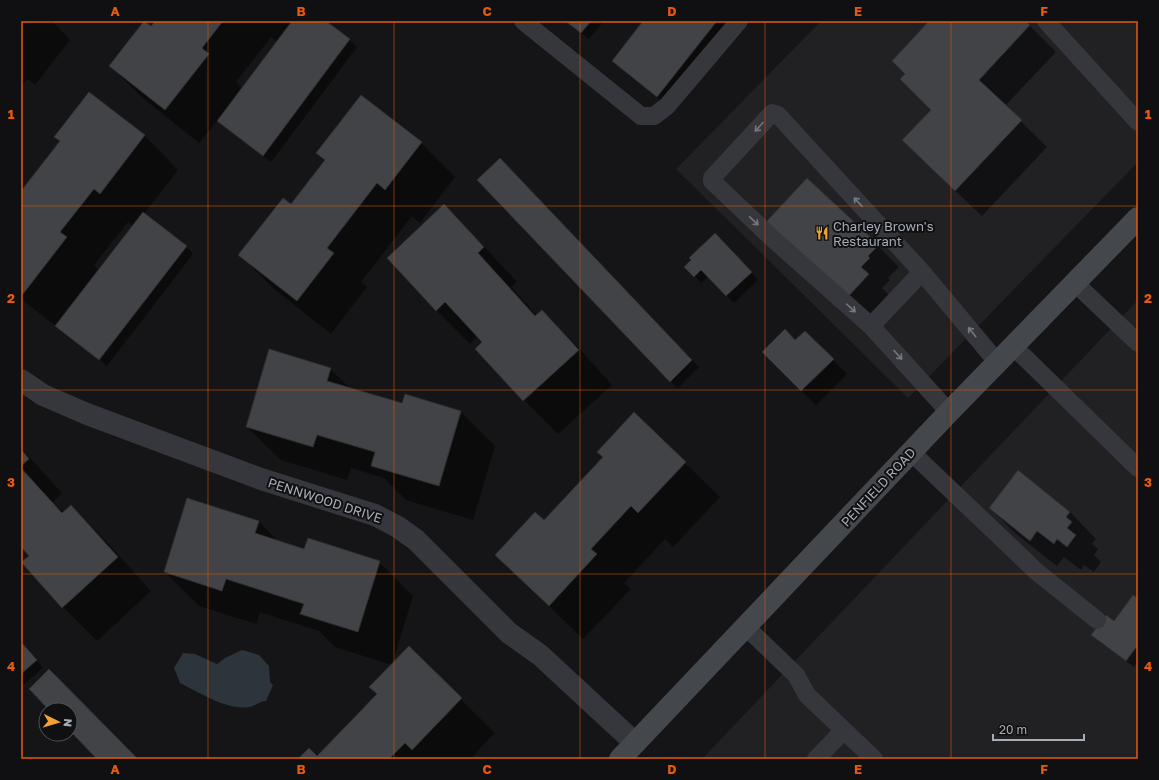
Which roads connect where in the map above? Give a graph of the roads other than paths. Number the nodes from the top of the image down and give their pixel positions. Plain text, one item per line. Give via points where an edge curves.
1 (523, 21) edge
2 (739, 21) edge
3 (1046, 21) edge
4 (1138, 122) edge
5 (1138, 218) edge
6 (922, 272) junction
7 (1075, 283) junction
8 (871, 326) junction
9 (1138, 343) edge
10 (1013, 346) junction
11 (997, 362) junction
12 (21, 380) edge
13 (949, 412) junction
14 (911, 452) junction
15 (1138, 468) edge
16 (1097, 620) dead end
17 (746, 627) junction
18 (844, 730) junction
19 (635, 743) junction
20 (620, 759) edge
21 (816, 759) edge
22 (874, 759) edge

1 - 2 lane via 641,116 654,116 667,106
3 - 4 lane
5 - 7 street, PENFIELD ROAD
6 - 8 lane
6 -> 8 lane via 778,115 772,113 712,181
11 -> 6 lane
7 - 9 lane
7 - 10 street, PENFIELD ROAD
8 -> 13 lane
10 - 11 street, PENFIELD ROAD
10 - 15 lane
11 - 13 street, PENFIELD ROAD
12 - 19 street, PENNWOOD DRIVE via 43,395 88,414 261,479 375,515 398,527 416,540 509,633 540,655
13 - 14 street, PENFIELD ROAD
14 - 16 lane via 1037,572
14 - 17 street, PENFIELD ROAD
17 - 18 lane via 796,675 807,695
17 - 19 street, PENFIELD ROAD
18 - 21 lane
18 - 22 lane
19 - 20 street, PENFIELD ROAD

